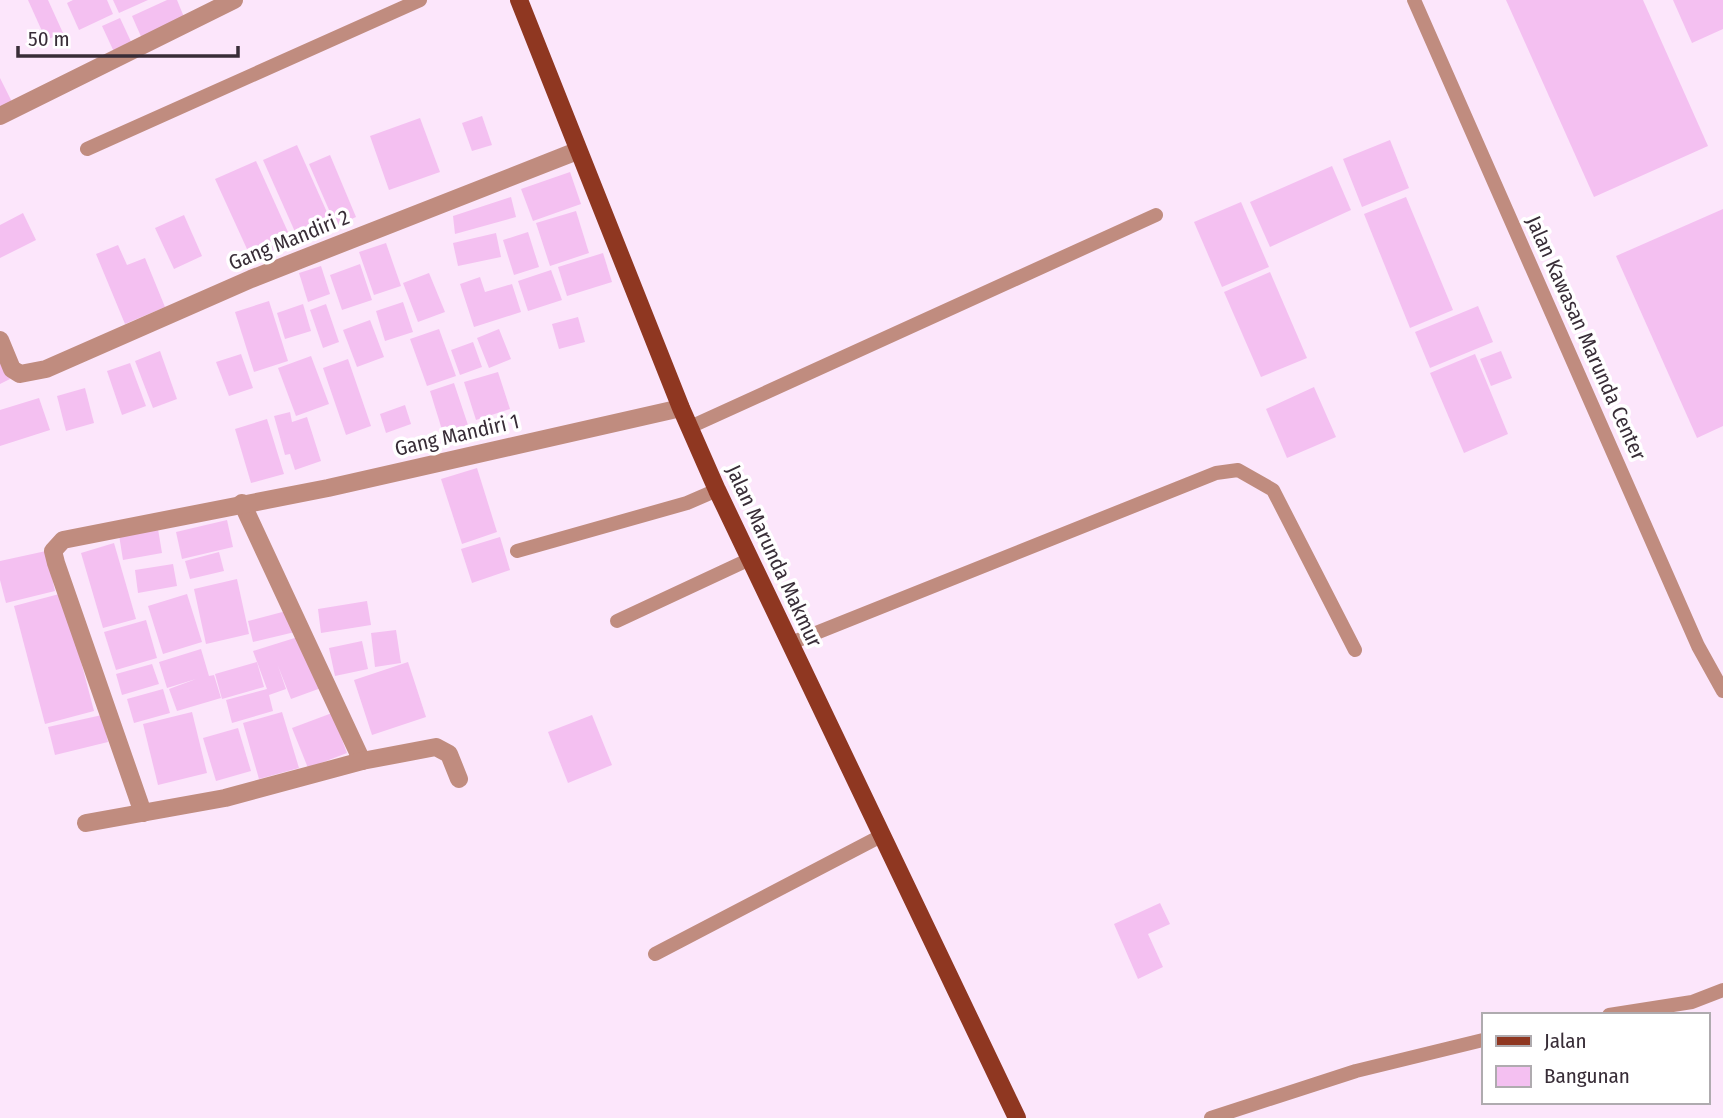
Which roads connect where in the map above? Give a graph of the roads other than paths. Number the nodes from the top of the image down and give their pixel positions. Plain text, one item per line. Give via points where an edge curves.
1 (234, 0) edge
2 (420, 0) edge
3 (519, 0) edge
4 (1414, 0) edge
5 (0, 116) edge
6 (87, 149) dead end
7 (577, 151) junction
8 (1156, 215) dead end
9 (0, 340) edge
10 (681, 408) junction
11 (690, 427) junction
12 (718, 490) junction
13 (242, 503) junction
14 (517, 551) dead end
15 (750, 559) junction
16 (617, 621) dead end
17 (791, 643) junction
18 (1355, 650) dead end
19 (1723, 691) edge
20 (362, 761) junction
21 (459, 779) dead end
22 (143, 813) junction
23 (86, 823) dead end
24 (881, 836) junction
25 (655, 954) dead end
26 (1723, 990) edge
27 (1622, 1013) edge
28 (1482, 1041) edge
29 (1017, 1118) edge
30 (1211, 1118) edge

1 - 5 street
2 - 6 lane
3 - 7 main road, Jalan Marunda Makmur
4 - 19 lane, Jalan Kawasan Marunda Center via 1698,646
7 - 9 street, Gang Mandiri 2 via 251,279 46,369 20,374 12,369
7 - 10 main road, Jalan Marunda Makmur
8 - 11 lane
10 - 11 main road, Jalan Marunda Makmur
10 - 13 street, Gang Mandiri 1 via 328,488
11 - 12 main road, Jalan Marunda Makmur
12 - 14 lane
12 - 15 main road, Jalan Marunda Makmur
13 - 20 street
13 - 22 street, Gang Mandiri 1 via 64,540 53,551
15 - 16 lane
15 - 17 main road, Jalan Marunda Makmur
17 - 18 lane via 1216,473 1238,470 1273,490
17 - 24 main road, Jalan Marunda Makmur
20 - 21 street via 441,748 449,754
20 - 22 street via 225,798
22 - 23 street
24 - 25 lane
24 - 29 main road, Jalan Marunda Makmur
26 - 27 lane via 1692,1002
28 - 30 lane via 1356,1071

